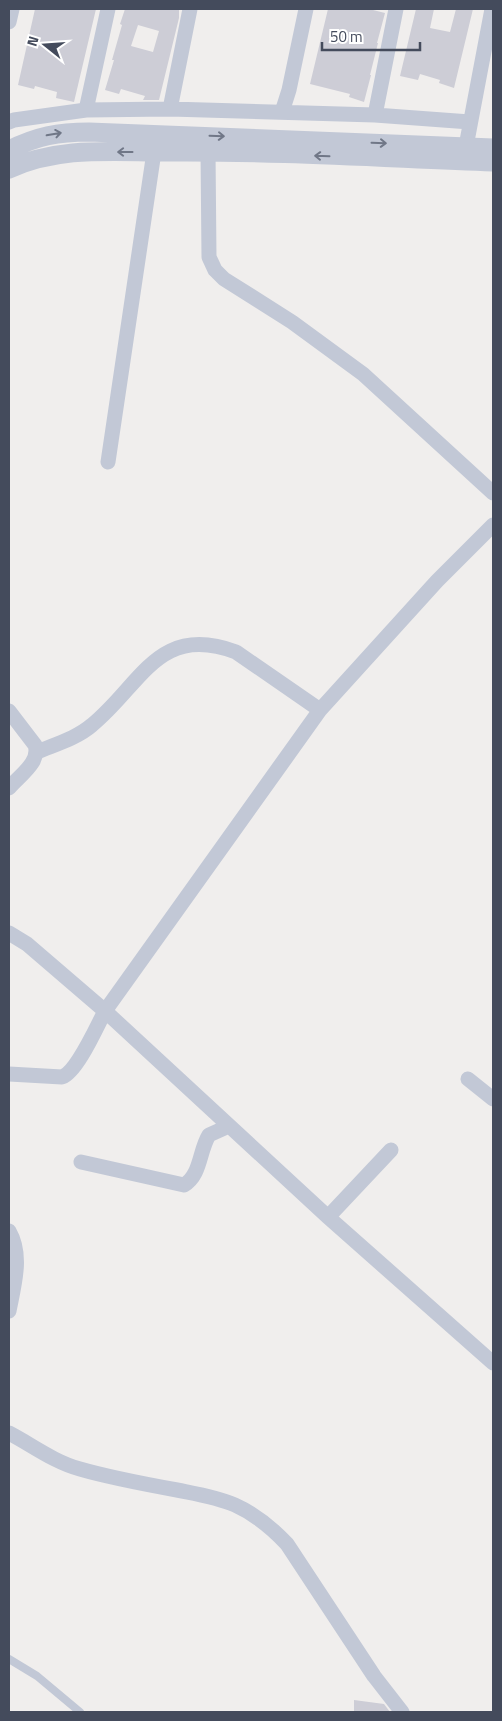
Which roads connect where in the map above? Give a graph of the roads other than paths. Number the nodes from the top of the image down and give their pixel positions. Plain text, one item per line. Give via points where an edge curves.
1 (12, 9) edge
2 (108, 9) edge
3 (190, 9) edge
4 (306, 9) edge
5 (396, 9) edge
6 (492, 9) edge
7 (9, 22) edge
8 (486, 78) edge
9 (170, 109) junction
10 (86, 110) junction
11 (282, 112) junction
12 (375, 115) junction
13 (9, 122) edge
14 (470, 122) junction
15 (493, 148) edge
16 (9, 150) edge
17 (208, 151) junction
18 (154, 152) junction
19 (464, 154) junction
20 (493, 162) edge
21 (9, 169) edge
22 (108, 462) dead end
23 (493, 493) edge
24 (493, 526) edge
25 (320, 710) junction
26 (9, 711) edge
27 (37, 752) junction
28 (9, 788) edge
29 (9, 933) edge
30 (105, 1011) junction
31 (9, 1074) edge
32 (468, 1079) dead end
33 (493, 1100) edge
34 (229, 1126) junction
35 (391, 1150) dead end
36 (81, 1162) dead end
37 (328, 1217) junction
38 (9, 1231) edge
39 (9, 1311) edge
40 (493, 1363) edge
41 (9, 1433) edge
42 (9, 1659) edge
43 (80, 1712) edge
44 (402, 1712) edge

1 - 7 street
2 - 10 street
3 - 9 street
4 - 11 street
5 - 12 street
6 - 8 street
8 - 14 street
9 - 10 street
9 - 11 street
10 - 13 street
11 - 12 street
12 - 14 street
14 - 19 street
15 - 19 street
16 -> 19 street via 41,136 72,132
17 - 18 street
19 -> 17 street
17 - 23 street via 209,257 215,270 363,374
18 -> 21 street via 72,152 48,155
18 - 22 street
19 - 20 street
24 - 25 street via 437,581
25 - 27 street via 236,652 206,644 188,645 158,659 81,734
25 - 30 street
26 - 27 street
27 - 28 street via 36,759
29 - 30 street via 27,944
30 - 31 street via 66,1076
30 - 34 street
32 - 33 street
34 - 36 street via 209,1135 195,1174 184,1185
34 - 37 street
35 - 37 street
37 - 40 street
38 - 39 street via 16,1252 16,1274
41 - 44 street via 78,1468 216,1498 258,1518 287,1544 374,1676
42 - 43 lane via 37,1676

